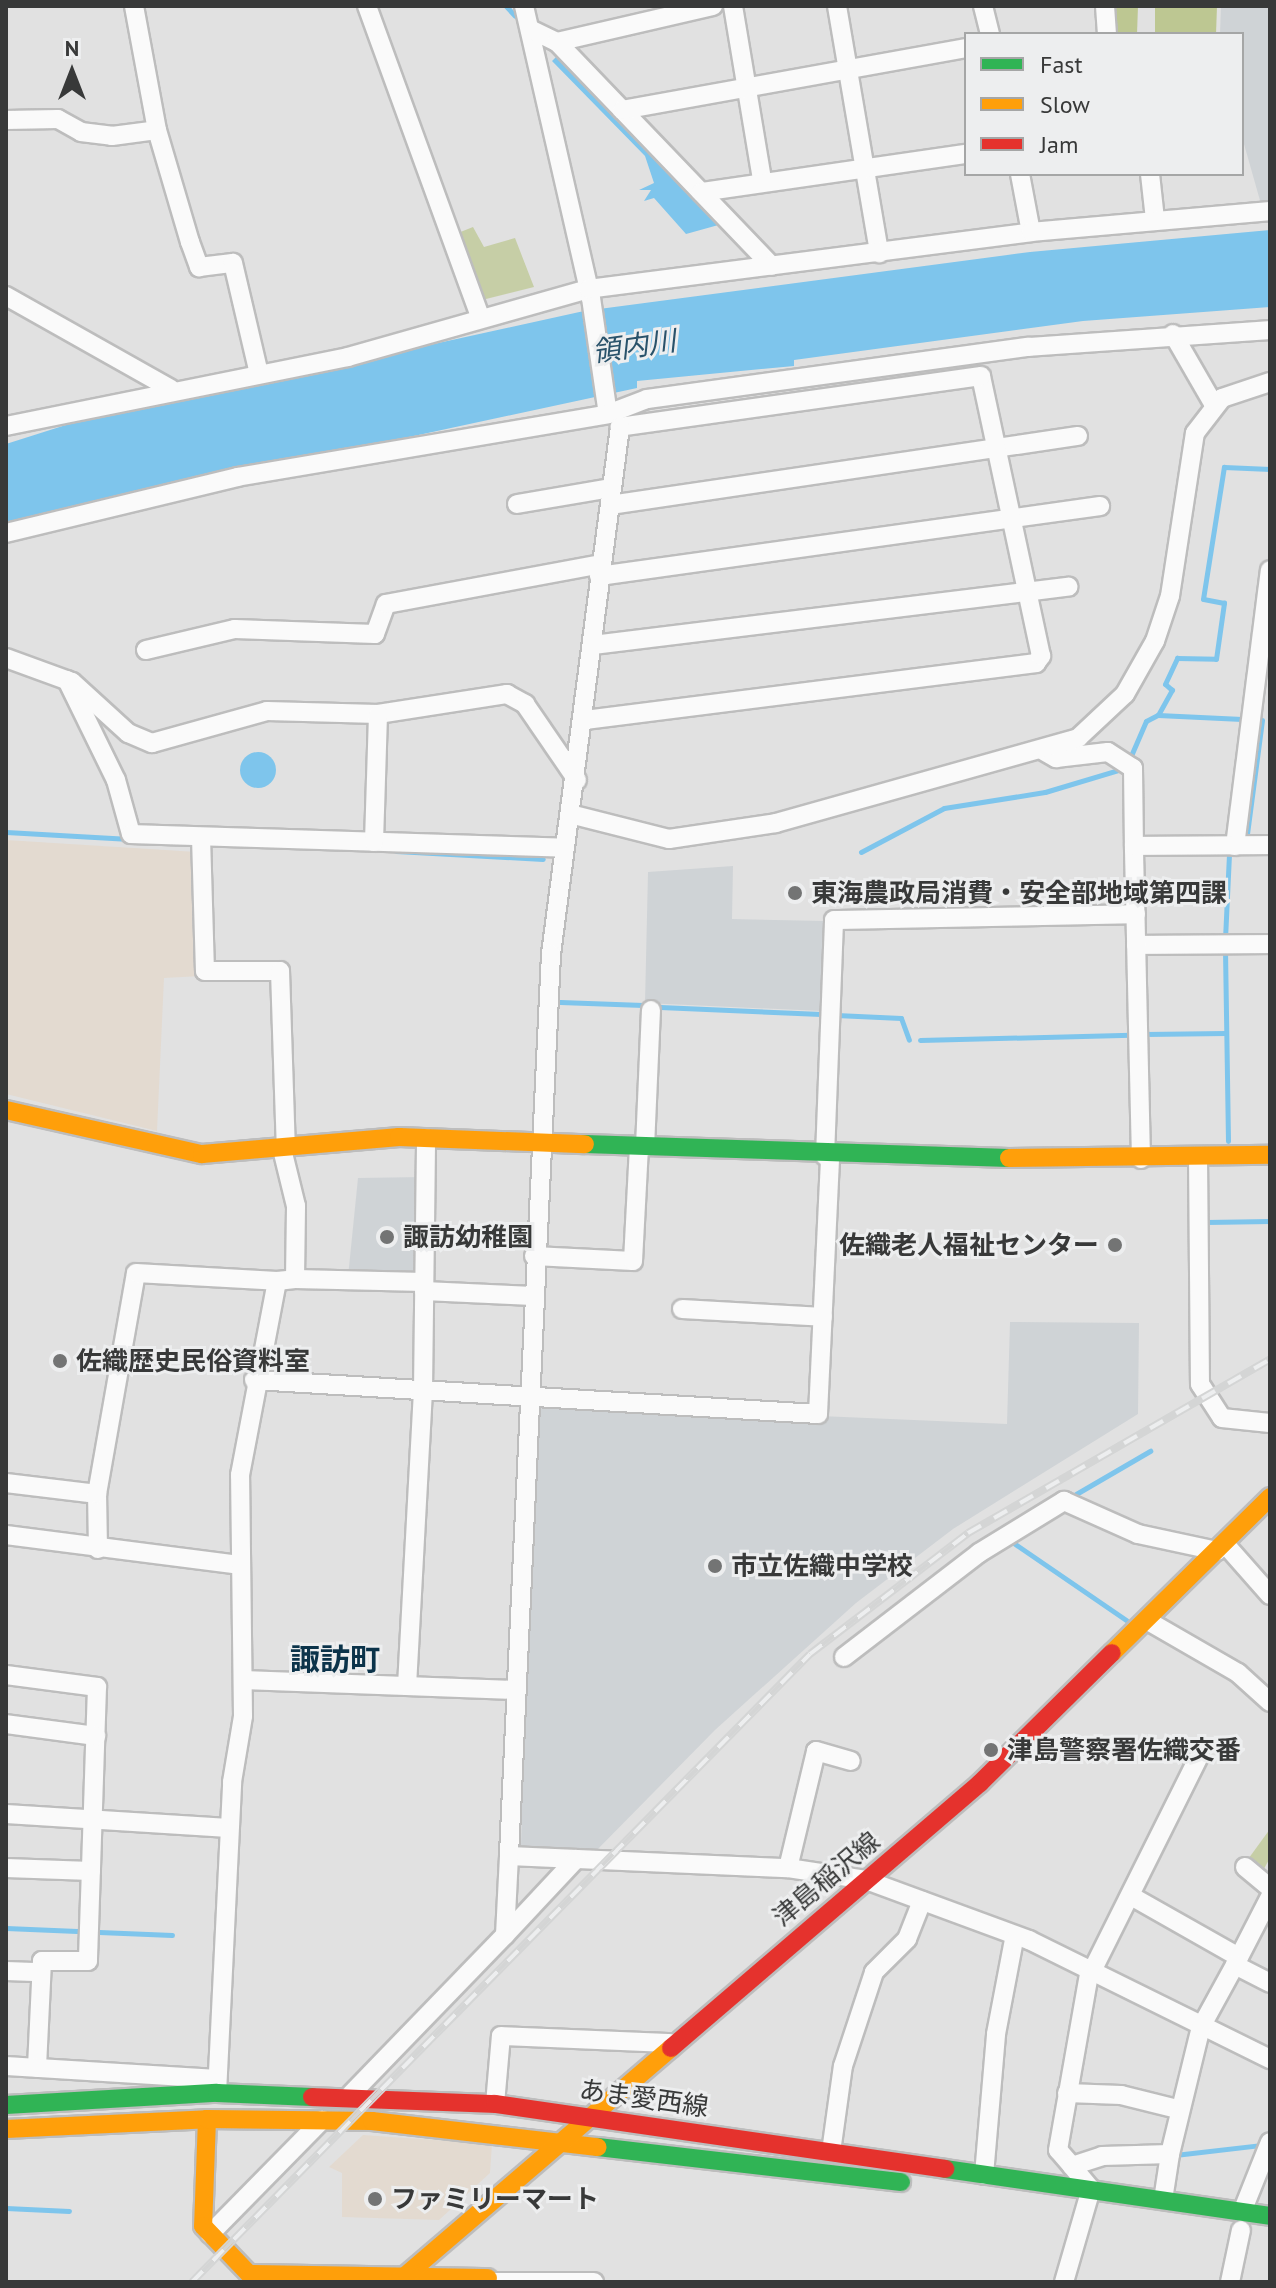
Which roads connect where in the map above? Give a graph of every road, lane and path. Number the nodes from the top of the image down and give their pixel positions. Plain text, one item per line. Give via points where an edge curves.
1 (134, 6) edge
2 (367, 6) edge
3 (524, 6) edge
4 (713, 6) edge
5 (733, 6) edge
6 (837, 6) edge
7 (983, 6) edge
8 (1105, 6) edge
9 (530, 29) junction
10 (990, 32) edge
11 (1107, 32) edge
12 (557, 42) junction
13 (964, 48) edge
14 (848, 69) junction
15 (746, 87) junction
16 (622, 110) junction
17 (6, 120) edge
18 (157, 130) junction
19 (964, 154) edge
20 (864, 166) junction
21 (1020, 176) edge
22 (1150, 176) edge
23 (762, 179) junction
24 (701, 192) junction
25 (1270, 211) edge
26 (1155, 219) junction
27 (1031, 232) junction
28 (879, 253) junction
29 (772, 266) junction
30 (590, 293) junction
31 (6, 296) edge
32 (480, 317) junction
33 (1270, 330) edge
34 (1173, 334) junction
35 (259, 374) junction
36 (1270, 382) edge
37 (171, 389) junction
38 (1214, 405) junction
39 (627, 407) junction
40 (608, 409) junction
41 (714, 416) junction
42 (6, 426) edge
43 (1078, 436) dead end
44 (995, 448) junction
45 (611, 496) junction
46 (517, 504) dead end
47 (1100, 506) dead end
48 (1009, 520) junction
49 (6, 533) edge
50 (600, 570) junction
51 (1270, 570) edge
52 (1068, 587) dead end
53 (1027, 592) junction
54 (1268, 594) edge
55 (593, 645) junction
56 (146, 650) dead end
57 (6, 658) edge
58 (67, 680) junction
59 (378, 714) junction
60 (585, 720) junction
61 (1045, 752) junction
62 (577, 780) junction
63 (570, 814) junction
64 (201, 837) junction
65 (374, 842) junction
66 (1270, 845) edge
67 (1134, 846) junction
68 (1235, 846) junction
69 (565, 848) junction
70 (1136, 914) junction
71 (1270, 944) edge
72 (1136, 945) junction
73 (651, 1010) dead end
74 (6, 1110) edge
75 (426, 1138) junction
76 (539, 1142) junction
77 (642, 1147) junction
78 (284, 1149) junction
79 (1270, 1155) edge
80 (827, 1156) junction
81 (1198, 1157) junction
82 (1141, 1159) junction
83 (534, 1256) junction
84 (286, 1280) junction
85 (424, 1287) junction
86 (533, 1296) junction
87 (682, 1309) dead end
88 (823, 1317) junction
89 (254, 1380) junction
90 (423, 1390) junction
91 (529, 1396) junction
92 (1270, 1423) edge
93 (6, 1483) edge
94 (97, 1494) junction
95 (1270, 1497) edge
96 (6, 1535) edge
97 (1221, 1547) junction
98 (98, 1549) junction
99 (239, 1565) junction
100 (1270, 1595) edge
101 (1148, 1621) junction
102 (844, 1657) dead end
103 (6, 1675) edge
104 (243, 1680) junction
105 (407, 1686) junction
106 (516, 1690) junction
107 (1270, 1702) edge
108 (6, 1724) edge
109 (96, 1736) junction
110 (1199, 1756) dead end
111 (851, 1761) dead end
112 (6, 1814) edge
113 (93, 1817) junction
114 (229, 1828) junction
115 (509, 1856) junction
116 (576, 1859) junction
117 (1245, 1867) dead end
118 (6, 1868) edge
119 (788, 1868) junction
120 (91, 1871) junction
121 (866, 1880) junction
122 (1270, 1888) edge
123 (1131, 1896) junction
124 (1270, 1897) edge
125 (922, 1901) junction
126 (505, 1935) junction
127 (1014, 1940) junction
128 (1237, 1961) junction
129 (1092, 1968) junction
130 (6, 1971) edge
131 (41, 1972) junction
132 (1270, 1983) edge
133 (1201, 2027) junction
134 (671, 2043) junction
135 (1270, 2059) edge
136 (6, 2066) edge
137 (37, 2068) junction
138 (217, 2086) junction
139 (1067, 2093) junction
140 (351, 2094) junction
141 (495, 2104) junction
142 (6, 2105) edge
143 (1177, 2109) junction
144 (586, 2114) junction
145 (207, 2119) junction
146 (322, 2120) junction
147 (6, 2129) edge
148 (560, 2138) junction
149 (1270, 2142) edge
150 (831, 2152) junction
151 (1170, 2154) junction
152 (1072, 2166) junction
153 (984, 2175) junction
154 (1089, 2198) junction
155 (1163, 2200) junction
156 (1270, 2216) edge
157 (1242, 2221) junction
158 (210, 2234) junction
159 (1270, 2234) edge
160 (246, 2278) edge
161 (488, 2280) edge
162 (399, 2281) edge
163 (594, 2282) edge
164 (1064, 2282) edge
165 (1230, 2282) edge

1 - 18 street
2 - 32 street
3 - 9 street
4 - 12 street
5 - 15 street
6 - 14 street
7 - 10 street
8 - 11 street
9 - 12 street
9 - 30 street
12 - 16 street
13 - 14 street
14 - 15 street
14 - 20 street
15 - 16 street
15 - 23 street
16 - 24 street
17 - 18 street via 58,119 81,132 112,136
18 - 35 street via 199,267 233,263
19 - 20 street
20 - 23 street
20 - 28 street
21 - 27 street
22 - 26 street
23 - 24 street
24 - 29 street
25 - 26 street
26 - 27 street
27 - 28 street
28 - 29 street
29 - 30 street
30 - 32 street
30 - 40 street
31 - 37 street
32 - 35 street
33 - 34 street
34 - 38 street
34 - 39 street via 1028,347
35 - 37 street
36 - 38 street
37 - 42 street
38 - 61 street via 1190,450 1170,596 1155,641 1102,720
39 - 40 street
39 - 41 street
40 - 49 street via 237,477
41 - 44 street via 981,376
41 - 45 street via 620,427
43 - 44 street
44 - 45 street
44 - 48 street
45 - 46 street
45 - 50 street
47 - 48 street
48 - 50 street
48 - 53 street
50 - 55 street
50 - 56 street via 386,604 375,634 235,629
51 - 54 street
52 - 53 street
53 - 55 street
53 - 60 street via 1036,663
54 - 68 street
55 - 60 street
57 - 58 street
58 - 59 street via 128,733 152,743 267,711
58 - 64 street via 116,780 131,834
59 - 62 street via 507,694 525,704
59 - 65 street
60 - 62 street
61 - 63 street via 776,823 669,839
61 - 67 street via 1056,758 1108,752 1133,768
62 - 63 street
63 - 69 street
64 - 65 street
64 - 78 street via 205,971 280,971
65 - 69 street
66 - 68 street
67 - 68 street
67 - 70 street
69 - 76 street
70 - 72 street
70 - 80 street via 834,920
71 - 72 street
72 - 82 street
73 - 77 street
74 - 78 main road via 202,1154
75 - 76 main road
75 - 78 main road
75 - 85 street
76 - 77 main road
76 - 83 street
77 - 80 main road
77 - 83 street via 633,1261
78 - 84 street via 296,1206
79 - 81 main road
80 - 82 main road
80 - 88 street
81 - 82 main road
81 - 92 street via 1200,1384 1222,1418
83 - 86 street
84 - 85 street
84 - 89 street
84 - 94 street via 136,1273
85 - 86 street
85 - 90 street
86 - 91 street
87 - 88 street
88 - 91 street via 818,1414
89 - 90 street
89 - 99 street via 240,1475
90 - 91 street
90 - 105 street
91 - 106 street
93 - 94 street
94 - 98 street
95 - 97 main road, 津島稲沢線
96 - 98 street
97 - 100 street
97 - 101 main road, 津島稲沢線
97 - 102 street via 1138,1534 1064,1501 979,1553
98 - 99 street
99 - 104 street
101 - 107 street via 1238,1673
101 - 121 main road, 津島稲沢線 via 980,1783
103 - 109 street via 97,1687
104 - 105 street
104 - 114 street
105 - 106 street
106 - 115 street
108 - 109 street
109 - 113 street
110 - 123 street
111 - 119 street via 816,1751
112 - 113 street
113 - 114 street
113 - 120 street
114 - 138 street
115 - 116 street
115 - 126 street
116 - 119 street
116 - 126 street
117 - 122 street
118 - 120 street
119 - 121 street
120 - 131 street via 88,1961 42,1961
121 - 125 street
121 - 134 main road, 津島稲沢線
123 - 128 street
123 - 129 street
124 - 128 street
125 - 127 street
125 - 150 street via 907,1939 874,1972 843,2066
126 - 140 street
127 - 129 street
127 - 153 street via 996,2034
128 - 132 street
128 - 133 street
129 - 133 street
129 - 139 street
130 - 131 street
131 - 137 street
133 - 135 street
133 - 143 street
134 - 141 street via 501,2036
134 - 144 main road, 津島稲沢線
136 - 137 street
137 - 138 street
138 - 140 main road, あま愛西線
138 - 142 main road, あま愛西線
139 - 143 street via 1121,2095
139 - 152 street via 1058,2150
140 - 141 main road, あま愛西線
141 - 144 main road, あま愛西線
143 - 151 street
144 - 148 main road, 津島稲沢線
144 - 150 main road, あま愛西線
145 - 146 main road, あま愛西線
145 - 147 main road, あま愛西線
145 - 158 main road via 203,2226
146 - 148 main road, あま愛西線
146 - 158 street
148 - 154 main road, あま愛西線
148 - 162 main road, 津島稲沢線
149 - 157 street
150 - 153 main road, あま愛西線
151 - 152 street via 1102,2156
151 - 155 street
152 - 154 street
153 - 154 main road, あま愛西線
154 - 155 main road, あま愛西線
154 - 157 main road, あま愛西線
154 - 164 street
155 - 157 main road, あま愛西線
156 - 157 main road, あま愛西線
157 - 159 main road, あま愛西線
157 - 165 street
158 - 160 main road
160 - 162 main road
161 - 162 main road
161 - 163 street

